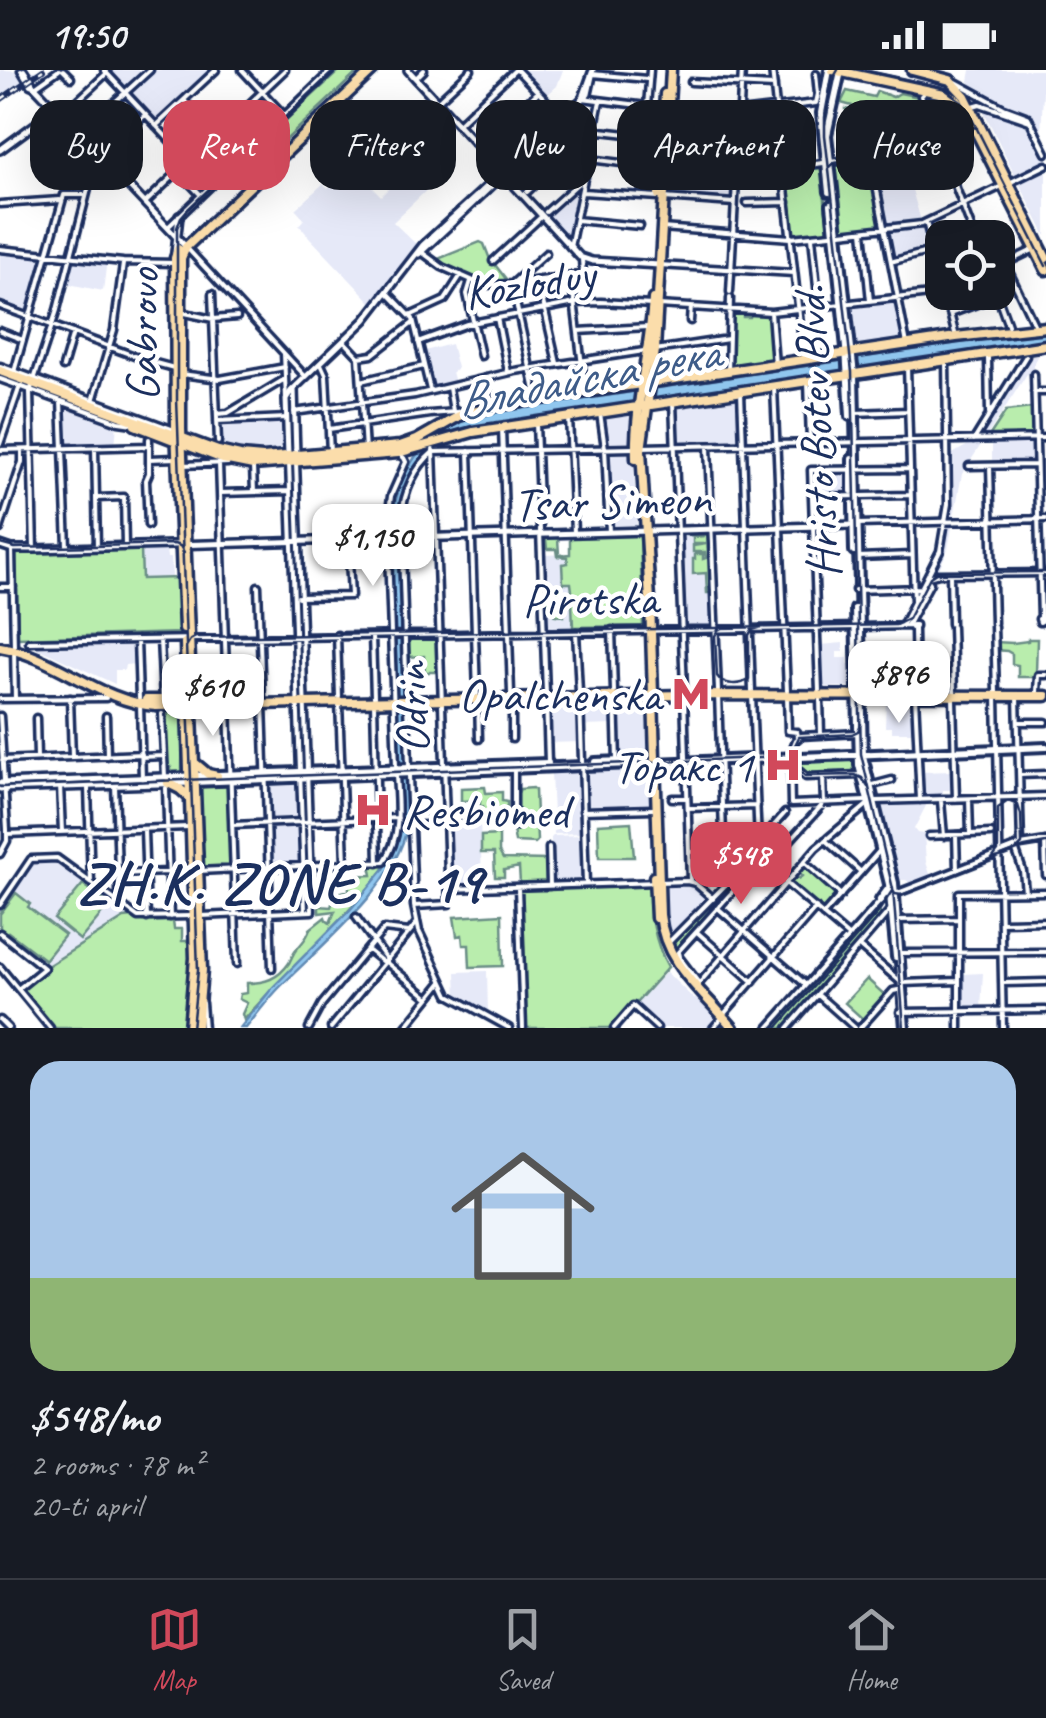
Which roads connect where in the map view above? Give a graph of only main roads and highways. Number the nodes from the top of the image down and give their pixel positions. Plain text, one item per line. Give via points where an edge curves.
1 (369, 70) edge
2 (669, 70) edge
3 (836, 70) edge
4 (912, 70) edge
5 (1006, 184) junction
6 (661, 198) junction
7 (1038, 245) edge
8 (1046, 258) edge
9 (657, 265) junction
10 (1046, 270) edge
11 (655, 305) junction
12 (1046, 325) edge
13 (956, 337) junction
14 (1046, 346) edge
15 (652, 350) junction
16 (850, 354) junction
17 (960, 360) junction
18 (0, 373) edge
19 (851, 374) junction
20 (32, 384) junction
21 (647, 385) junction
22 (644, 405) junction
23 (177, 436) junction
24 (853, 443) junction
25 (292, 459) junction
26 (855, 525) junction
27 (857, 590) junction
28 (0, 644) edge
29 (651, 693) junction
30 (860, 694) junction
31 (996, 694) junction
32 (1043, 694) edge
33 (139, 702) junction
34 (189, 703) junction
35 (1046, 747) edge
36 (861, 754) junction
37 (194, 760) junction
38 (653, 762) junction
39 (581, 764) junction
40 (218, 776) junction
41 (230, 778) junction
42 (192, 779) junction
43 (166, 783) road end
44 (190, 799) junction
45 (870, 802) junction
46 (196, 871) junction
47 (657, 882) junction
48 (892, 894) junction
49 (880, 900) road end
50 (892, 914) junction
51 (197, 916) junction
52 (721, 1018) junction
53 (189, 1028) edge
54 (201, 1028) edge
55 (730, 1028) edge
56 (903, 1028) edge

1 - 23 main road, Gabrovo via 181,242
2 - 6 main road
2 - 6 main road
3 - 5 main road via 952,96
3 - 16 main road, Hristo Botev Blvd. via 828,163
4 - 5 main road via 959,87
5 - 7 main road
6 - 9 main road
6 - 9 main road
7 - 8 main road
7 - 10 main road
9 - 11 main road
11 - 15 main road
11 - 15 main road
12 - 13 main road
12 - 13 main road
13 - 16 main road
14 - 17 main road
14 - 17 main road
15 - 21 main road
16 - 19 main road, Hristo Botev Blvd.
16 - 21 main road
17 - 19 main road
18 - 20 main road
19 - 22 main road
19 - 24 main road, Hristo Botev Blvd.
19 - 24 main road, Hristo Botev Blvd.
20 - 23 main road
20 - 23 main road
21 - 22 main road
21 - 25 main road via 492,406 451,419 410,443
22 - 25 main road via 466,433 433,448
22 - 29 main road via 638,448
23 - 25 main road via 240,456
23 - 25 main road via 236,463
23 - 34 main road, Gabrovo
24 - 26 main road, Hristo Botev Blvd.
26 - 27 main road, Hristo Botev Blvd.
26 - 27 main road, Hristo Botev Blvd.
27 - 30 main road, Hristo Botev Blvd.
28 - 33 main road
29 - 30 main road
29 - 34 main road
29 - 38 main road
30 - 31 main road
30 - 36 main road, Hristo Botev Blvd.
31 - 32 main road
31 - 32 main road
33 - 34 main road
33 - 34 main road
34 - 37 main road
34 - 42 main road
35 - 36 main road
36 - 38 main road
36 - 45 main road, Hristo Botev Blvd.
36 - 45 main road, Hristo Botev Blvd.
37 - 40 main road
37 - 42 main road
38 - 39 main road
38 - 39 main road
38 - 47 main road
38 - 47 main road via 649,809
39 - 41 main road
40 - 41 main road
40 - 42 main road
41 - 42 main road
42 - 44 main road
42 - 46 main road
43 - 44 main road
44 - 46 main road
45 - 48 main road, Hristo Botev Blvd.
46 - 51 main road
47 - 52 main road via 667,945
47 - 52 main road via 656,926 665,954
48 - 49 main road
48 - 50 main road, Hristo Botev Blvd.
48 - 50 main road, Hristo Botev Blvd.
50 - 56 main road, Hristo Botev Blvd.
51 - 53 main road
51 - 54 main road
52 - 55 main road

